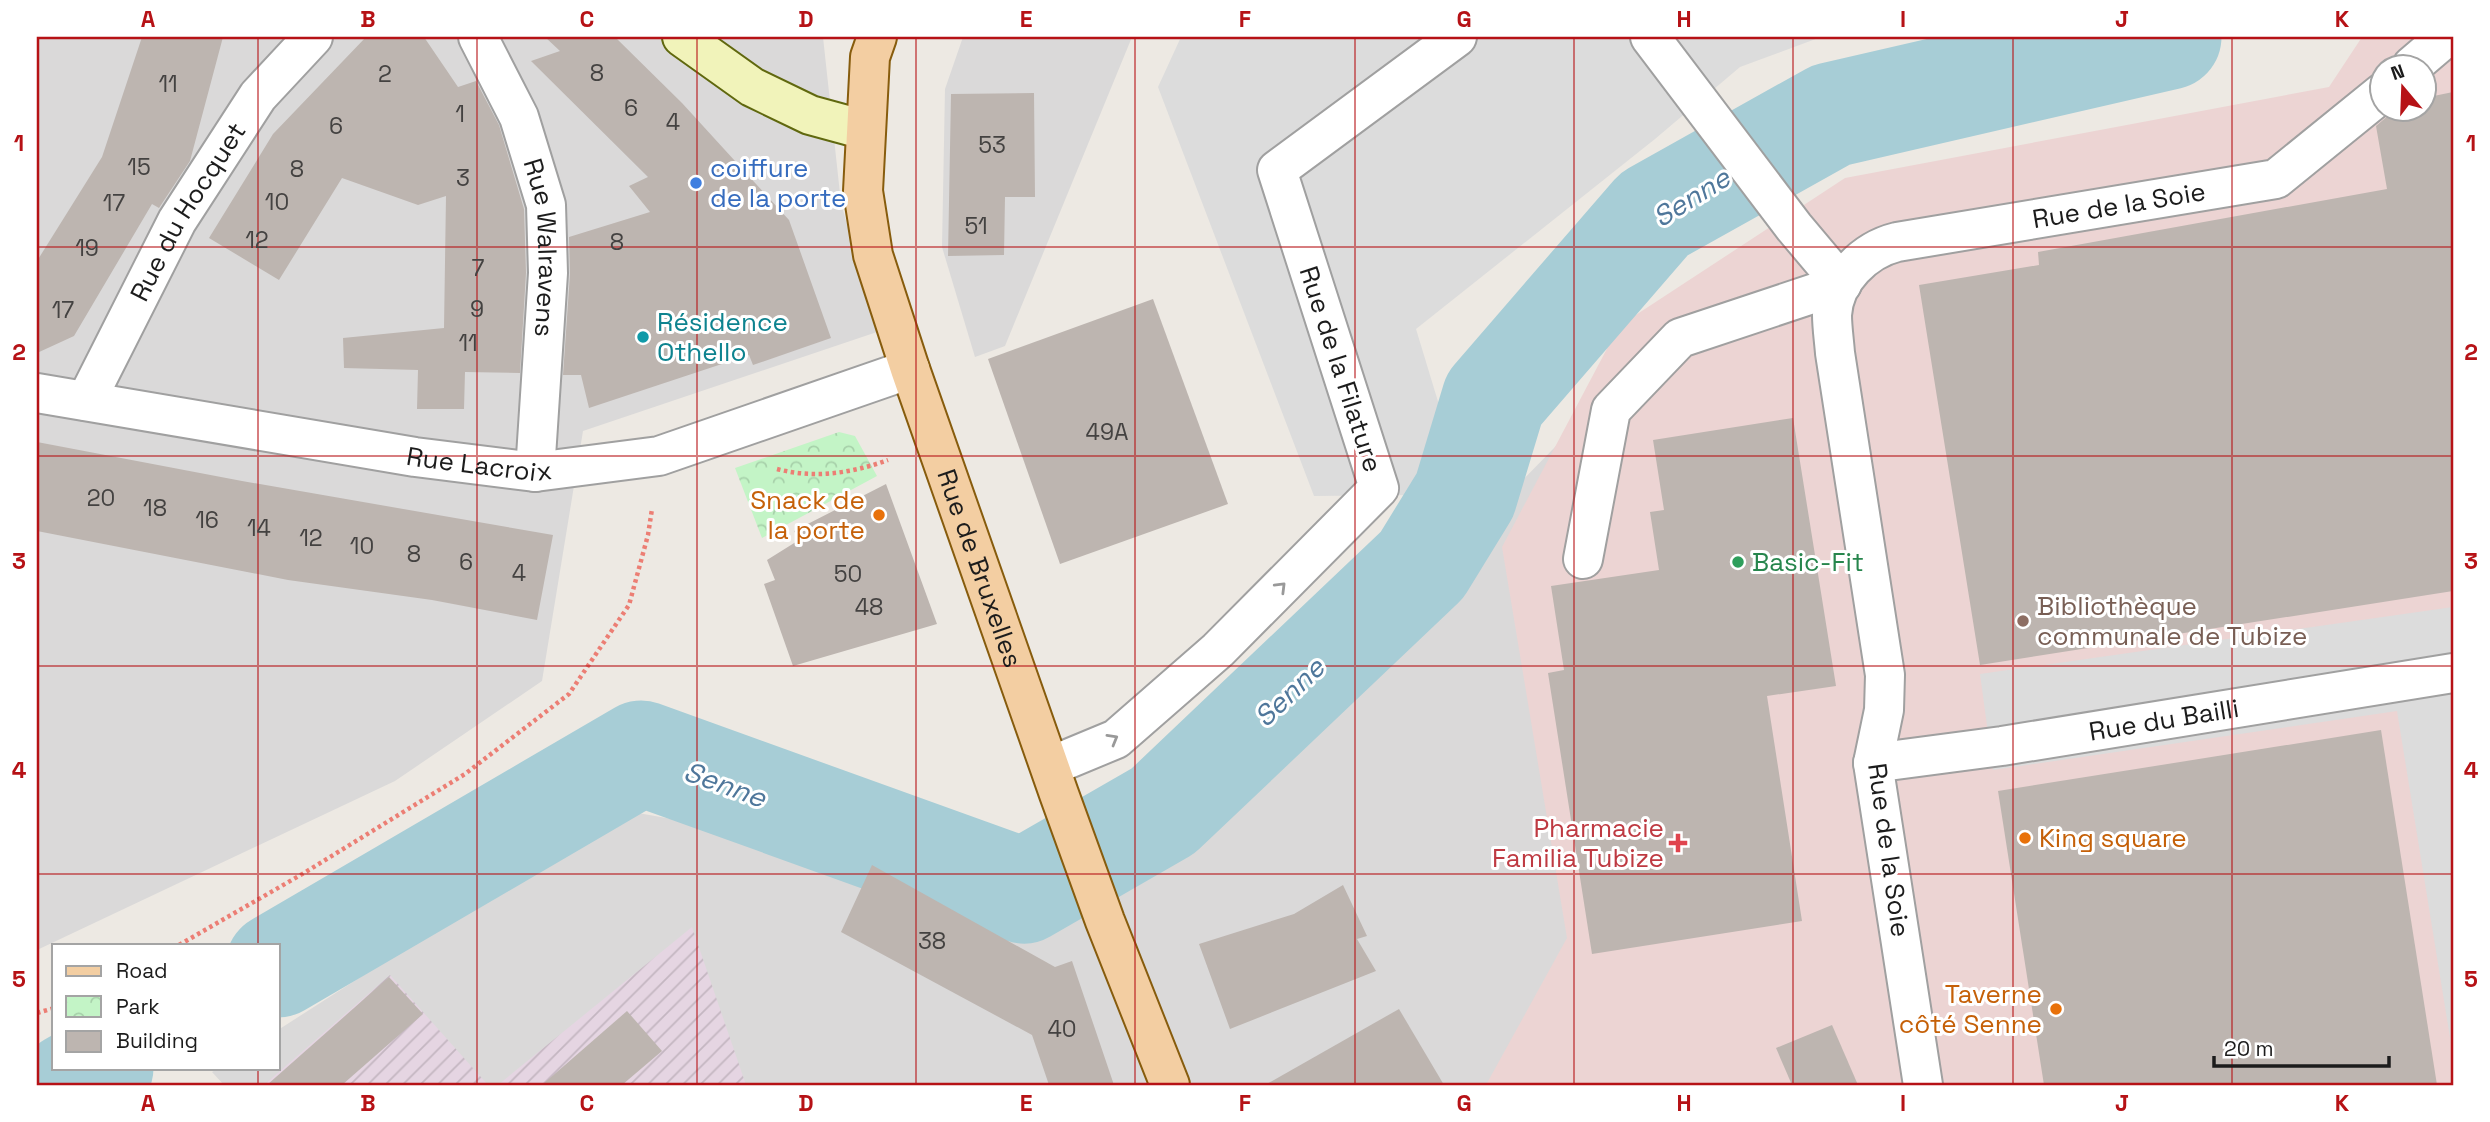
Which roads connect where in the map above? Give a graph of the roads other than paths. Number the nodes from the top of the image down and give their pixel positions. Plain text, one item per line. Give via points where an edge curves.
1 (313, 37) edge
2 (478, 37) edge
3 (682, 37) edge
4 (877, 37) edge
5 (1457, 37) edge
6 (1650, 37) edge
7 (2446, 37) edge
8 (2428, 52) edge
9 (2368, 104) edge
10 (865, 130) junction
11 (1842, 284) junction
12 (910, 369) junction
13 (37, 393) edge
14 (86, 401) junction
15 (535, 472) junction
16 (1583, 559) dead end
17 (2453, 674) edge
18 (1873, 763) junction
19 (1055, 780) junction
20 (1170, 1085) edge
21 (1923, 1085) edge

1 - 14 street, Rue du Hocquet via 258,96 177,221
2 - 15 street, Rue Walravens via 519,117 546,205 548,273
3 - 10 main road via 752,88 810,115
4 - 10 main road, Rue de Bruxelles via 870,57
19 -> 5 street, Rue de la Filature via 1116,739 1218,650 1379,488 1277,170
6 - 11 street
7 - 8 street
9 - 11 street, Rue de la Soie via 2276,179 1897,242 1861,259
10 - 12 main road, Rue de Bruxelles via 863,191 873,254
11 - 16 street via 1679,338 1611,410
11 - 18 street, Rue de la Soie via 1832,312 1835,353 1885,675 1884,710
12 - 15 street, Rue Lacroix via 659,456
12 - 19 main road, Rue de Bruxelles
13 - 14 street, Rue Lacroix
14 - 15 street, Rue Lacroix via 415,457
17 - 18 street, Rue du Bailli
18 - 21 street, Rue de la Soie
19 - 20 main road, Rue de Bruxelles

